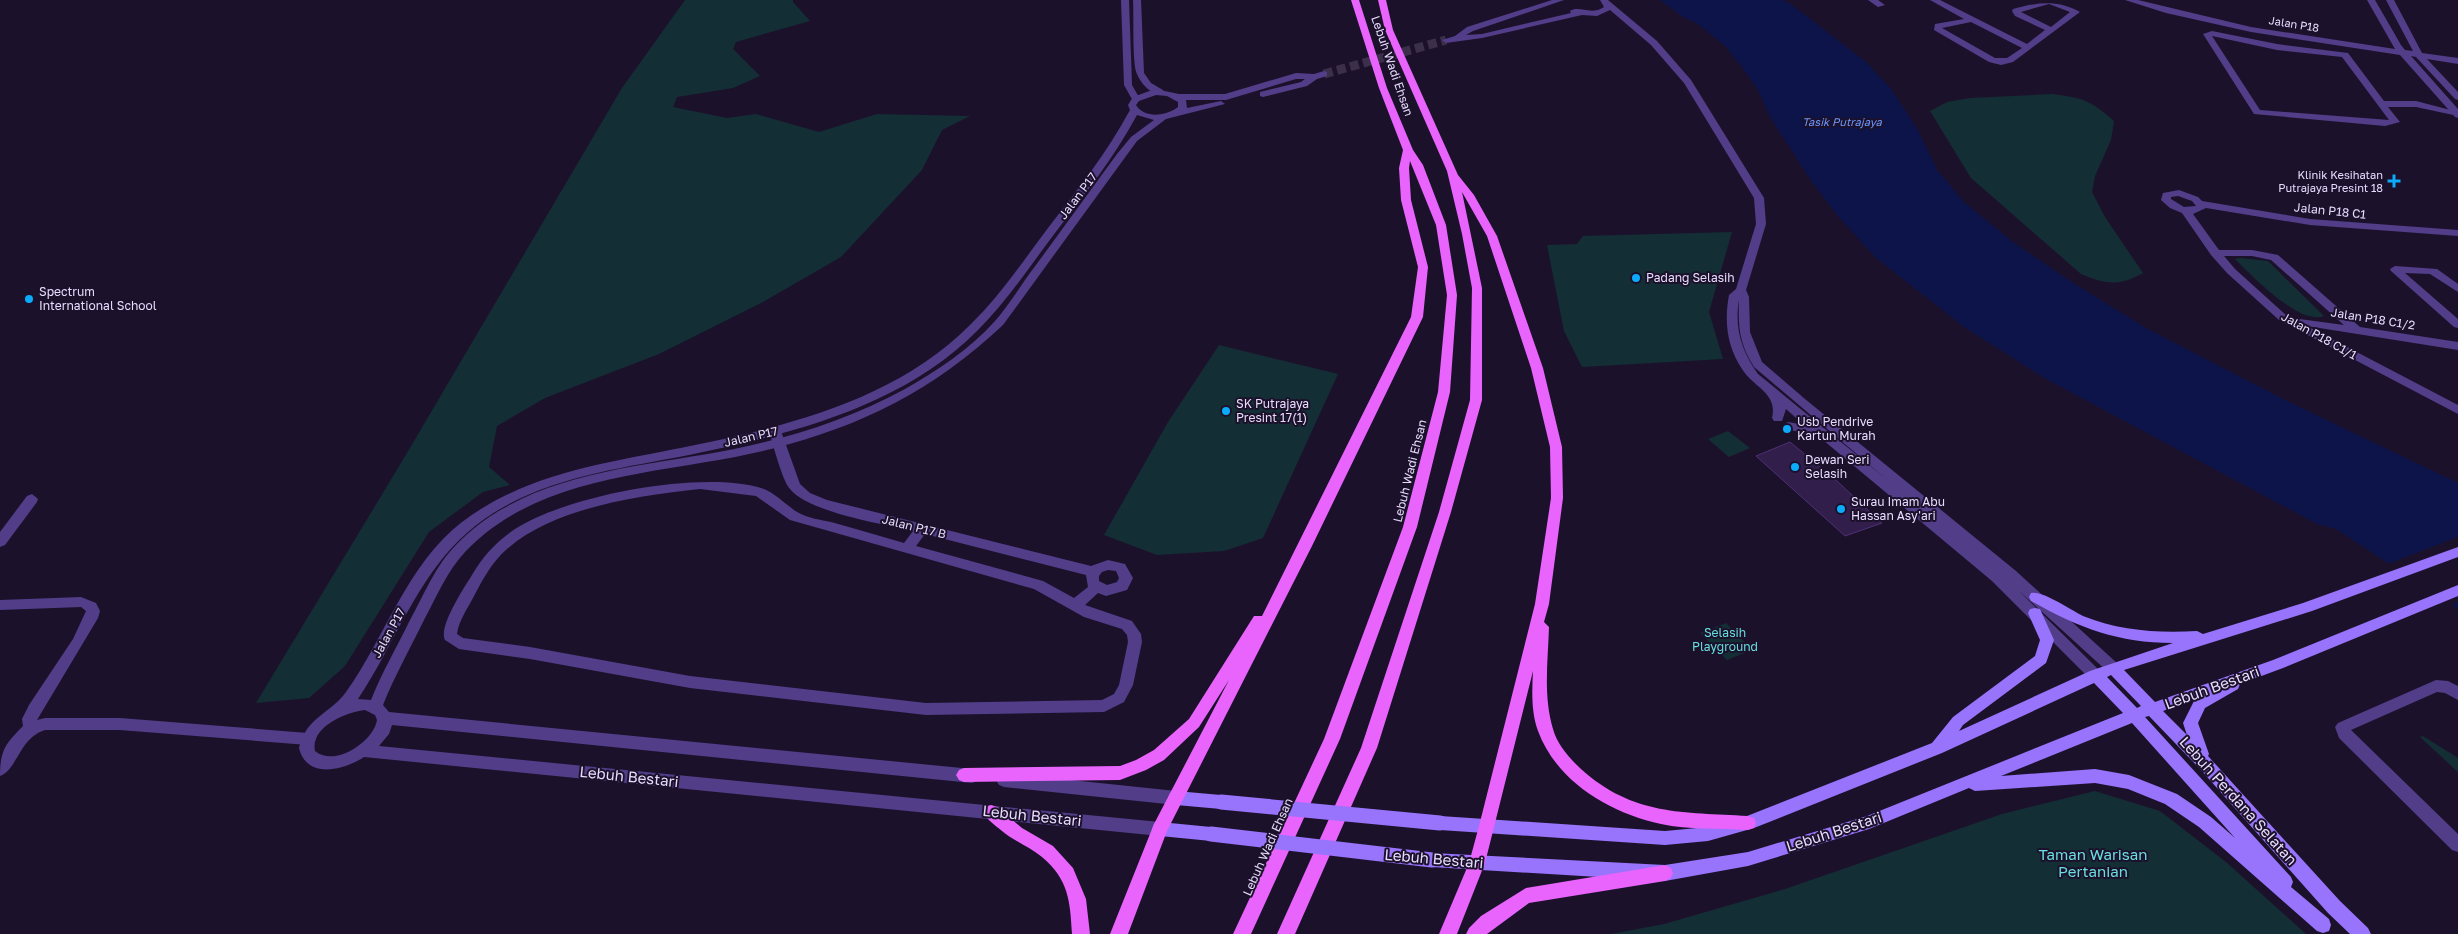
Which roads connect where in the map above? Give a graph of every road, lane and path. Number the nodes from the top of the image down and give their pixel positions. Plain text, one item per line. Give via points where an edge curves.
1 (1125, 0) edge
2 (1137, 0) edge
3 (1355, 0) edge
4 (1382, 0) edge
5 (1560, 0) edge
6 (1564, 0) edge
7 (1872, 0) edge
8 (1934, 0) edge
9 (2129, 0) edge
10 (2150, 0) edge
11 (2372, 0) edge
12 (2390, 0) edge
13 (1606, 2) edge
14 (1881, 5) dead end
15 (1581, 13) junction
16 (1594, 14) junction
17 (1622, 17) junction
18 (1970, 20) junction
19 (2051, 30) junction
20 (1457, 37) junction
21 (1446, 40) tunnel mouth
22 (2027, 48) junction
23 (2400, 49) junction
24 (2418, 52) junction
25 (2458, 56) edge
26 (2458, 61) edge
27 (1324, 74) tunnel mouth
28 (1314, 77) junction
29 (1160, 92) junction
30 (2372, 92) junction
31 (1179, 97) junction
32 (2458, 97) edge
33 (2444, 100) junction
34 (1135, 104) junction
35 (2381, 104) junction
36 (1178, 112) junction
37 (2458, 115) edge
38 (1163, 117) junction
39 (1408, 150) junction
40 (1452, 171) junction
41 (2201, 204) junction
42 (2185, 210) junction
43 (2458, 233) edge
44 (2215, 253) junction
45 (2458, 289) edge
46 (1741, 290) junction
47 (2283, 318) junction
48 (2458, 325) edge
49 (2335, 328) junction
50 (2358, 332) junction
51 (2458, 346) edge
52 (2344, 351) junction
53 (1776, 396) junction
54 (2458, 410) edge
55 (1801, 411) junction
56 (1824, 433) junction
57 (777, 437) junction
58 (32, 499) dead end
59 (916, 527) junction
60 (0, 542) edge
61 (1305, 546) junction
62 (901, 547) junction
63 (2458, 552) edge
64 (1094, 572) junction
65 (1096, 587) junction
66 (2458, 590) edge
67 (2036, 597) junction
68 (1542, 604) junction
69 (0, 605) edge
70 (1076, 605) junction
71 (2036, 613) junction
72 (2217, 636) junction
73 (2278, 664) junction
74 (2112, 668) junction
75 (2095, 675) junction
76 (2458, 694) edge
77 (343, 708) junction
78 (2154, 709) junction
79 (380, 712) junction
80 (2134, 715) junction
81 (31, 728) junction
82 (308, 738) junction
83 (1937, 748) junction
84 (365, 751) junction
85 (2206, 765) junction
86 (0, 769) edge
87 (964, 775) junction
88 (1962, 785) junction
89 (1176, 798) junction
90 (991, 812) junction
91 (1748, 823) junction
92 (1487, 826) junction
93 (1160, 829) junction
94 (2458, 844) edge
95 (1477, 863) junction
96 (1665, 873) junction
97 (2328, 930) edge
98 (1081, 934) edge
99 (1119, 934) edge
100 (1242, 934) edge
101 (1286, 934) edge
102 (1448, 934) edge
103 (1475, 934) edge
104 (2362, 934) edge

1 - 34 street via 1128,85
2 - 29 street via 1140,73 1148,85
3 - 39 main road, Lebuh Wadi Ehsan via 1382,88
4 - 40 main road, Lebuh Wadi Ehsan via 1389,30
5 - 20 street via 1470,28
6 - 15 street via 1565,7
7 - 14 street
8 - 18 street
9 - 23 street, Jalan P18 via 2270,32
10 - 23 street, Jalan P18
11 - 23 street
12 - 24 street
13 - 16 street via 1607,10
13 - 17 street
15 - 16 street
15 - 20 street via 1482,36
16 - 17 street
17 - 46 street via 1654,43 1688,82 1759,198 1761,224
18 - 22 street
18 - 22 street via 1937,28 1996,61 2006,62
19 - 19 street via 2018,14 2016,12 2050,0 2076,12
19 - 22 street
20 - 21 street
23 - 24 street, Jalan P18
23 - 33 street
24 - 25 street, Jalan P18
24 - 26 street, Jalan P18
24 - 32 street
27 - 28 street
28 - 31 street via 1296,76 1226,97
28 - 36 street via 1304,84
29 - 31 street
29 - 34 street via 1149,93
30 - 33 street via 2418,100
30 - 35 street
30 - 35 street via 2345,55 2207,34 2257,112 2394,123
31 - 36 street via 1183,104
33 - 37 street
34 - 38 street via 1146,116
34 - 57 street, Jalan P17 via 1116,146 993,307 963,339 913,377
35 - 37 street via 2416,104
36 - 38 street
38 - 57 street, Jalan P17 via 1134,139 1120,156 999,323 979,344 939,375 890,402 829,427
39 - 61 main road via 1404,168 1406,200 1423,267 1417,317
39 - 100 main road, Lebuh Wadi Ehsan via 1418,165 1440,224 1452,295 1444,392 1410,527 1332,739
40 - 68 main road via 1492,236 1537,368 1556,447 1557,498
40 - 101 main road, Lebuh Wadi Ehsan via 1477,288 1476,400 1445,512 1369,748
41 - 42 street via 2202,207 2196,211
41 - 42 street, Jalan P18 C1/1 via 2184,194 2166,195 2167,202
41 - 43 street, Jalan P18 C1 via 2310,222
42 - 44 street, Jalan P18 C1/1
44 - 47 street, Jalan P18 C1/1
44 - 50 street via 2252,253 2274,257
45 - 48 street via 2433,272 2394,269
46 - 53 street via 1734,295 1730,312 1735,344 1754,377
46 - 55 street via 1744,332 1752,354
47 - 49 street, Jalan P18 C1/2
47 - 52 street, Jalan P18 C1/1
49 - 50 street, Jalan P18 C1/2
49 - 52 street via 2337,340
50 - 51 street, Jalan P18 C1/2
52 - 54 street, Jalan P18 C1/1
53 - 55 street
53 - 56 street via 1783,422
55 - 56 street
55 - 67 street via 1819,416
56 - 71 street via 1969,552
57 - 59 street, Jalan P17 B via 794,486 805,496 824,504
57 - 77 street, Jalan P17 via 560,476 533,486 482,514 451,538 424,571 374,661
57 - 79 street, Jalan P17 via 574,483 538,496 485,526 467,541 446,567 384,684
58 - 60 street
59 - 62 street
59 - 64 street, Jalan P17 B
61 - 87 main road via 1194,723 1159,755 1120,773
61 - 89 main road
62 - 70 street via 1038,585
62 - 70 street via 795,517 759,492 747,490 696,486 604,502 533,525 502,546 477,578 450,636 459,643 690,682 926,709 1104,706 1119,698 1126,685 1134,634 1127,625 1089,613
63 - 72 main road
64 - 65 street via 1092,580
64 - 65 street via 1108,564 1119,567 1126,574 1125,582 1117,589 1106,591
65 - 70 street
66 - 73 main road, Lebuh Bestari
67 - 72 main road via 2070,618 2097,629 2129,636 2159,639
67 - 74 street
68 - 91 main road via 1540,711 1557,755 1580,780 1639,811 1663,817
68 - 92 main road
69 - 81 street via 81,602 89,604 93,610 81,637 34,709 29,719
71 - 75 street
71 - 83 main road via 2047,640 2041,659 1958,721
72 - 74 main road
73 - 78 main road, Lebuh Bestari
73 - 85 main road via 2200,704 2190,723
74 - 75 main road
74 - 78 main road, Lebuh Perdana Selatan
75 - 80 main road, Lebuh Perdana Selatan
75 - 83 main road
76 - 94 street via 2448,687 2436,686 2342,727 2344,734
77 - 79 street via 355,705
77 - 82 street via 323,720
78 - 80 main road, Lebuh Bestari
78 - 85 main road, Lebuh Perdana Selatan
79 - 84 street via 384,728
79 - 87 street
80 - 88 main road, Lebuh Bestari
80 - 97 main road, Lebuh Perdana Selatan
81 - 82 street via 62,722 120,724
81 - 86 street
82 - 84 street via 309,755 319,762 343,762
83 - 91 main road
84 - 90 street, Lebuh Bestari
85 - 104 main road, Lebuh Perdana Selatan
87 - 89 street
88 - 96 main road, Lebuh Bestari via 1869,822 1748,859
88 - 97 main road via 2095,776 2129,782 2171,799 2205,822
89 - 92 main road, bridge
89 - 93 main road
90 - 93 street, Lebuh Bestari
90 - 98 main road via 1047,851 1067,873 1078,898
91 - 92 main road via 1708,834 1665,838
92 - 95 main road
93 - 95 main road, Lebuh Bestari, bridge
93 - 99 main road
95 - 96 main road, Lebuh Bestari
95 - 102 main road
96 - 103 main road via 1526,896

